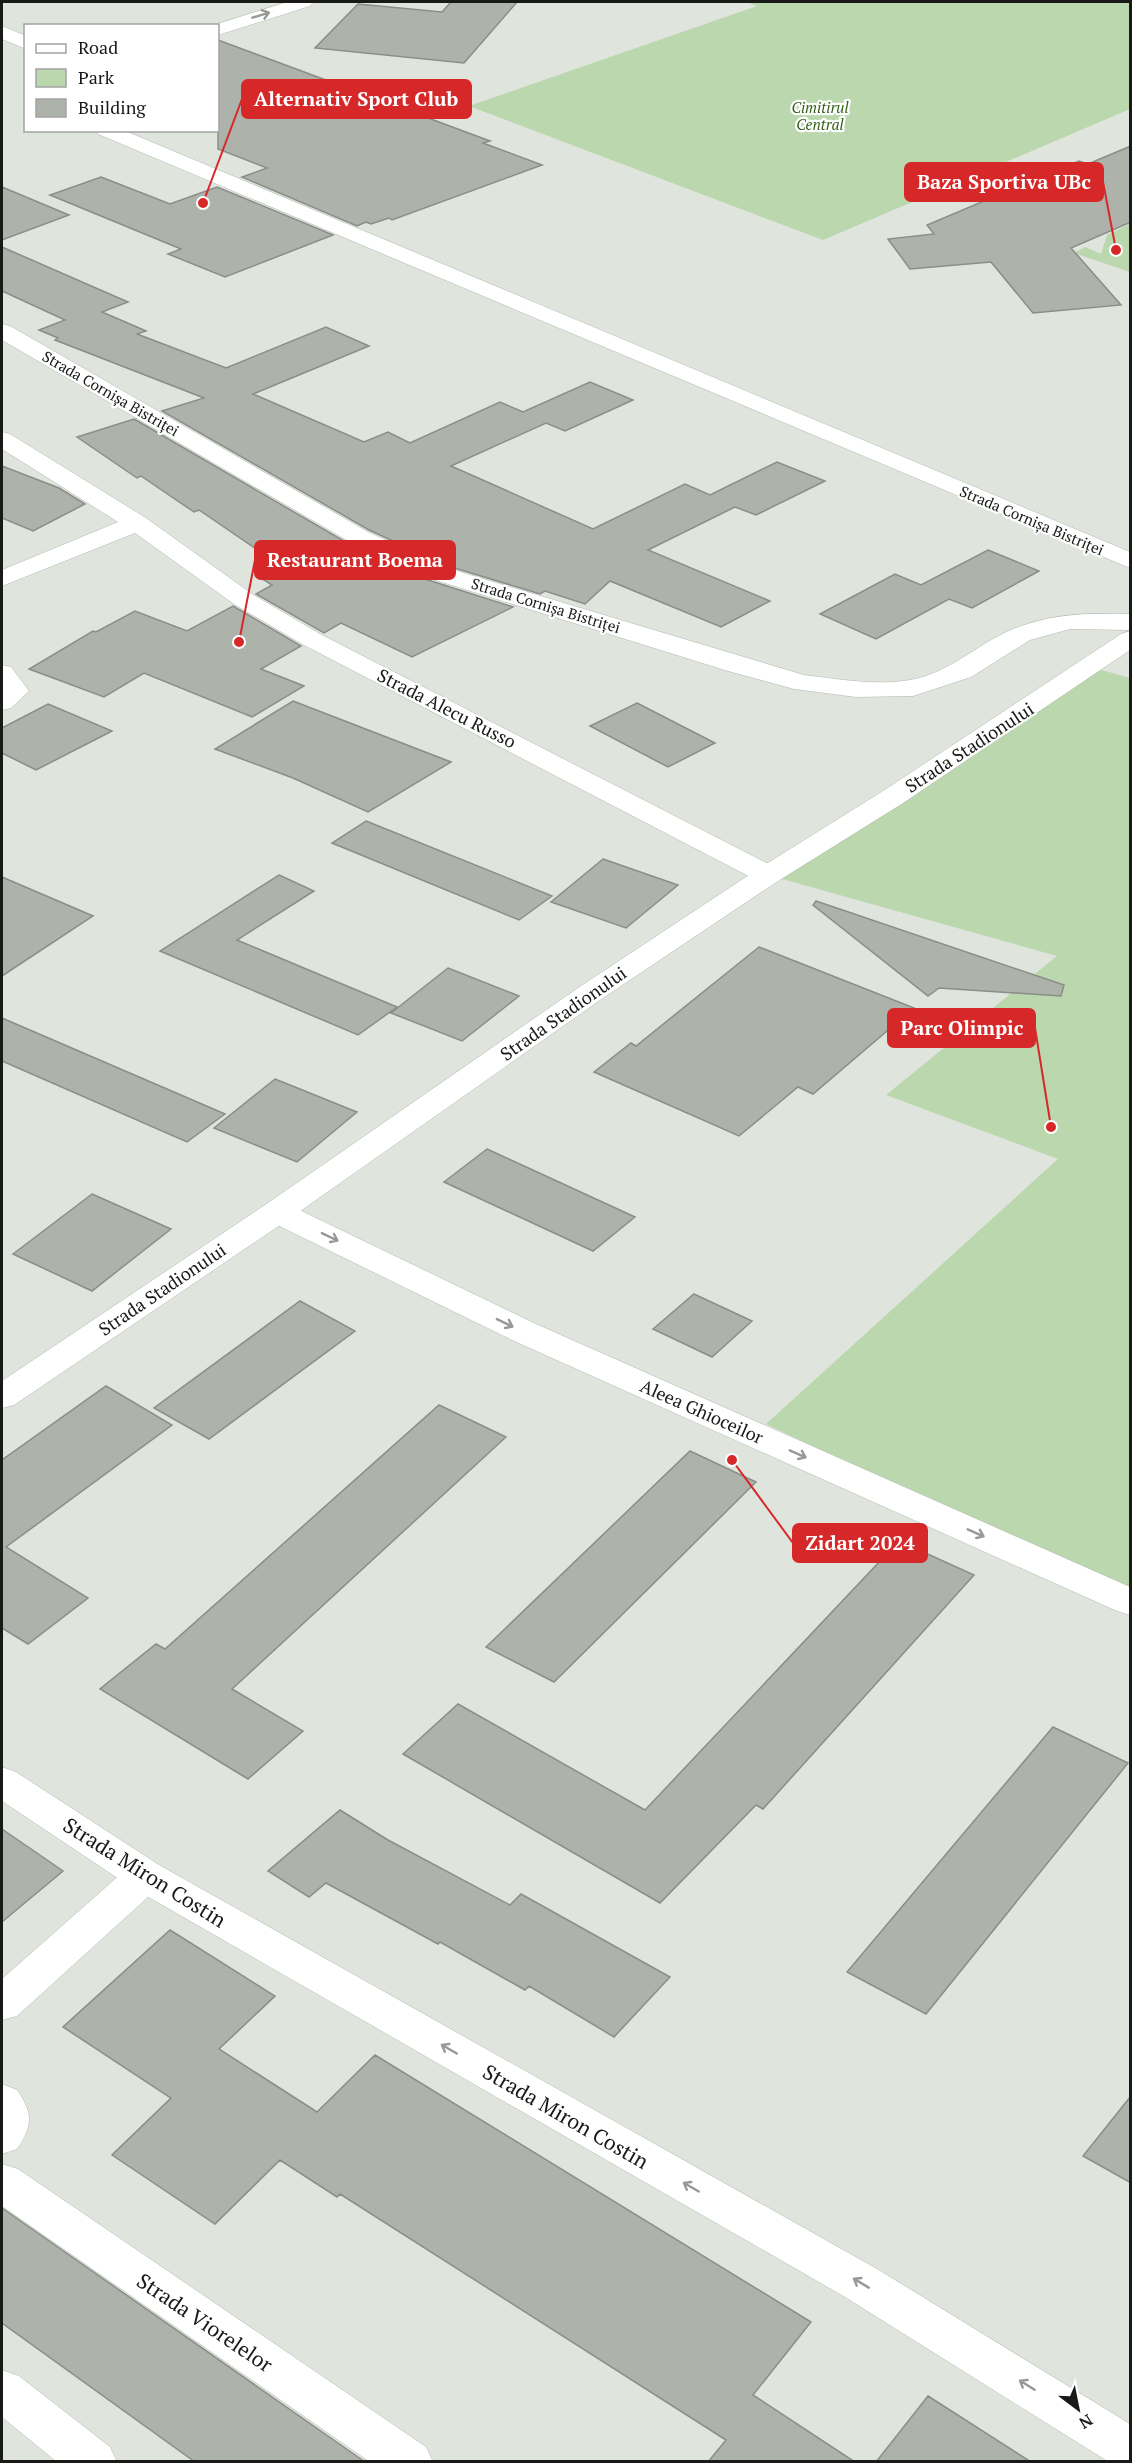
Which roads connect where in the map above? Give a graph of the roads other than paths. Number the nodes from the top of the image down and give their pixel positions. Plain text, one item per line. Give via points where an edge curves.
1 (304, 2) edge
2 (219, 29) edge
3 (2, 32) edge
4 (24, 42) edge
5 (110, 132) edge
6 (2, 331) edge
7 (2, 439) edge
8 (137, 523) junction
9 (1131, 561) edge
10 (2, 579) edge
11 (1131, 622) edge
12 (1131, 639) edge
13 (2, 674) edge
14 (2, 702) edge
15 (768, 874) junction
16 (277, 1212) junction
17 (2, 1398) edge
18 (1131, 1602) edge
19 (2, 1782) edge
20 (145, 1876) junction
21 (2, 2004) edge
22 (2, 2102) edge
23 (2, 2136) edge
24 (2, 2182) edge
25 (2, 2390) edge
26 (1131, 2449) edge
27 (93, 2462) edge
28 (409, 2462) edge

2 -> 1 street
3 - 4 street
5 - 9 street, Strada Cornișa Bistriței
6 - 11 street, Strada Cornișa Bistriței via 359,537 438,573 792,680 856,689 914,688 962,671 1021,635 1069,621
7 - 8 street, Strada Alecu Russo
8 - 10 street
8 - 15 street, Strada Alecu Russo via 243,598 311,639
12 - 15 street, Strada Stadionului via 893,797
13 - 14 street via 16,690
15 - 16 street, Strada Stadionului
16 - 17 street, Strada Stadionului
16 -> 18 street, Aleea Ghioceilor via 535,1337
19 - 20 street, Strada Miron Costin
20 - 21 street
26 -> 20 street, Strada Miron Costin via 861,2283
22 - 23 street via 10,2119
24 - 28 street, Strada Viorelelor
25 - 27 street

